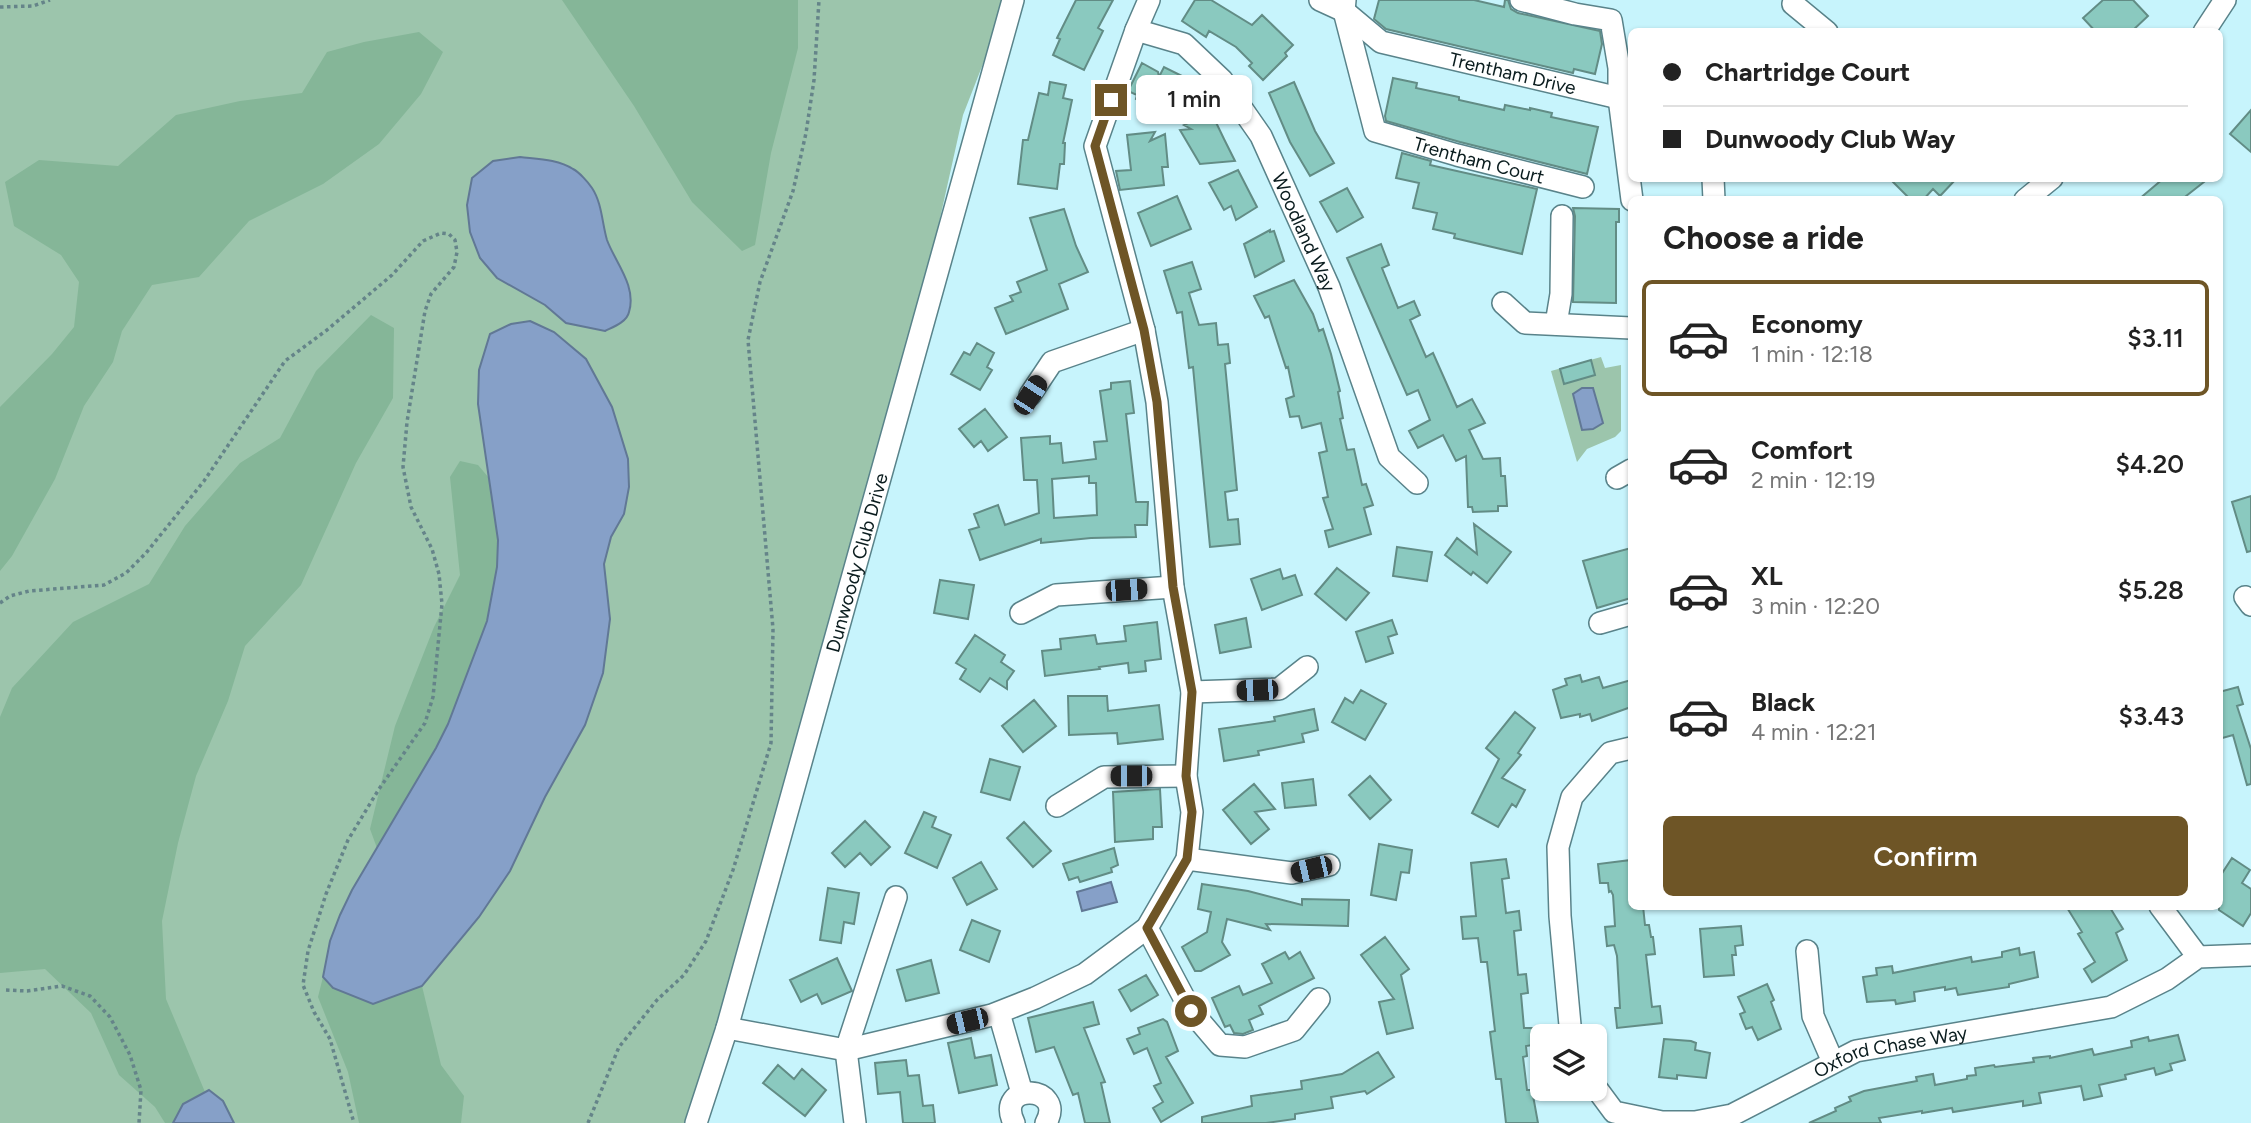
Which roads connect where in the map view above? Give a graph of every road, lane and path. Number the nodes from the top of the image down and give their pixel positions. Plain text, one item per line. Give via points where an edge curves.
1 (50, 0) edge
2 (819, 0) edge
3 (1013, 0) edge
4 (1149, 0) edge
5 (1320, 0) edge
6 (1521, 0) edge
7 (2225, 0) edge
8 (1793, 4) dead end
9 (1344, 6) edge
10 (0, 7) edge
11 (1822, 28) edge
12 (2207, 28) edge
13 (1136, 30) junction
14 (1619, 98) junction
15 (1628, 158) edge
16 (2047, 182) edge
17 (1583, 187) dead end
18 (2030, 196) edge
19 (1562, 216) dead end
20 (1503, 303) dead end
21 (1556, 324) junction
22 (1628, 328) edge
23 (1144, 330) junction
24 (1030, 395) dead end
25 (1417, 483) dead end
26 (1173, 587) junction
27 (0, 603) edge
28 (1021, 613) dead end
29 (1628, 615) edge
30 (1600, 623) dead end
31 (1307, 667) dead end
32 (1192, 692) junction
33 (1628, 749) edge
34 (1186, 776) junction
35 (1057, 806) dead end
36 (1187, 859) junction
37 (1329, 865) dead end
38 (896, 897) dead end
39 (2163, 910) edge
40 (1147, 928) junction
41 (1807, 951) dead end
42 (2251, 955) edge
43 (2198, 957) junction
44 (6, 990) dead end
45 (1320, 999) dead end
46 (999, 1013) junction
47 (1570, 1024) edge
48 (727, 1028) junction
49 (846, 1050) junction
50 (1833, 1062) junction
51 (1022, 1093) junction
52 (1602, 1101) edge
53 (1610, 1117) edge
54 (139, 1123) edge
55 (354, 1123) edge
56 (587, 1123) edge
57 (696, 1123) edge
58 (855, 1123) edge
59 (1014, 1123) edge
60 (1046, 1123) edge

1 - 10 path via 33,6
2 - 56 path via 806,133 793,191 760,282 748,340 773,629 771,743 733,870 706,941 684,975 619,1047
3 - 48 street, Dunwoody Club Drive
4 - 13 street
5 - 9 street, Trentham Drive
6 - 14 street via 1611,20
7 - 12 street
8 - 11 street
9 - 14 street, Trentham Drive via 1381,42
9 - 17 street, Trentham Court via 1375,131
13 - 23 street via 1095,146
13 - 25 street, Woodland Way via 1184,44 1222,80 1261,135 1329,287 1390,457
14 - 15 street
16 - 18 street
19 - 21 street
20 - 21 street via 1525,323
21 - 22 street
23 - 24 street via 1052,362
23 - 26 street via 1157,402
26 - 28 street via 1056,595
26 - 32 street
27 - 55 path via 29,591 104,585 126,573 204,481 285,361 392,275 423,242 441,233 455,240 454,267 431,294 425,311 403,467 411,507 439,574 442,604 433,697 425,723 348,840 307,951 303,985 330,1039
29 - 30 street
31 - 32 street via 1279,690
32 - 34 street
33 - 47 street via 1610,753 1572,797 1558,847
34 - 35 street via 1104,776
34 - 36 street via 1192,812
36 - 37 street via 1292,873
36 - 40 street
38 - 49 street
39 - 43 street
40 - 45 street via 1191,1011 1220,1045 1245,1047 1294,1030
40 - 46 street via 1085,974
41 - 50 street via 1813,1016
42 - 43 street
43 - 50 street, Oxford Chase Way via 2167,979 2110,1007 1856,1051
44 - 54 path via 62,986 90,996 110,1017 130,1055 141,1090
46 - 49 street
46 - 51 street
48 - 49 street
48 - 57 street, Dunwoody Club Drive
49 - 58 street
50 - 53 street, Oxford Chase Way via 1732,1115 1695,1122
51 - 59 street via 1010,1109
51 - 60 street via 1035,1093 1046,1100 1050,1111
52 - 53 street, Oxford Chase Way

